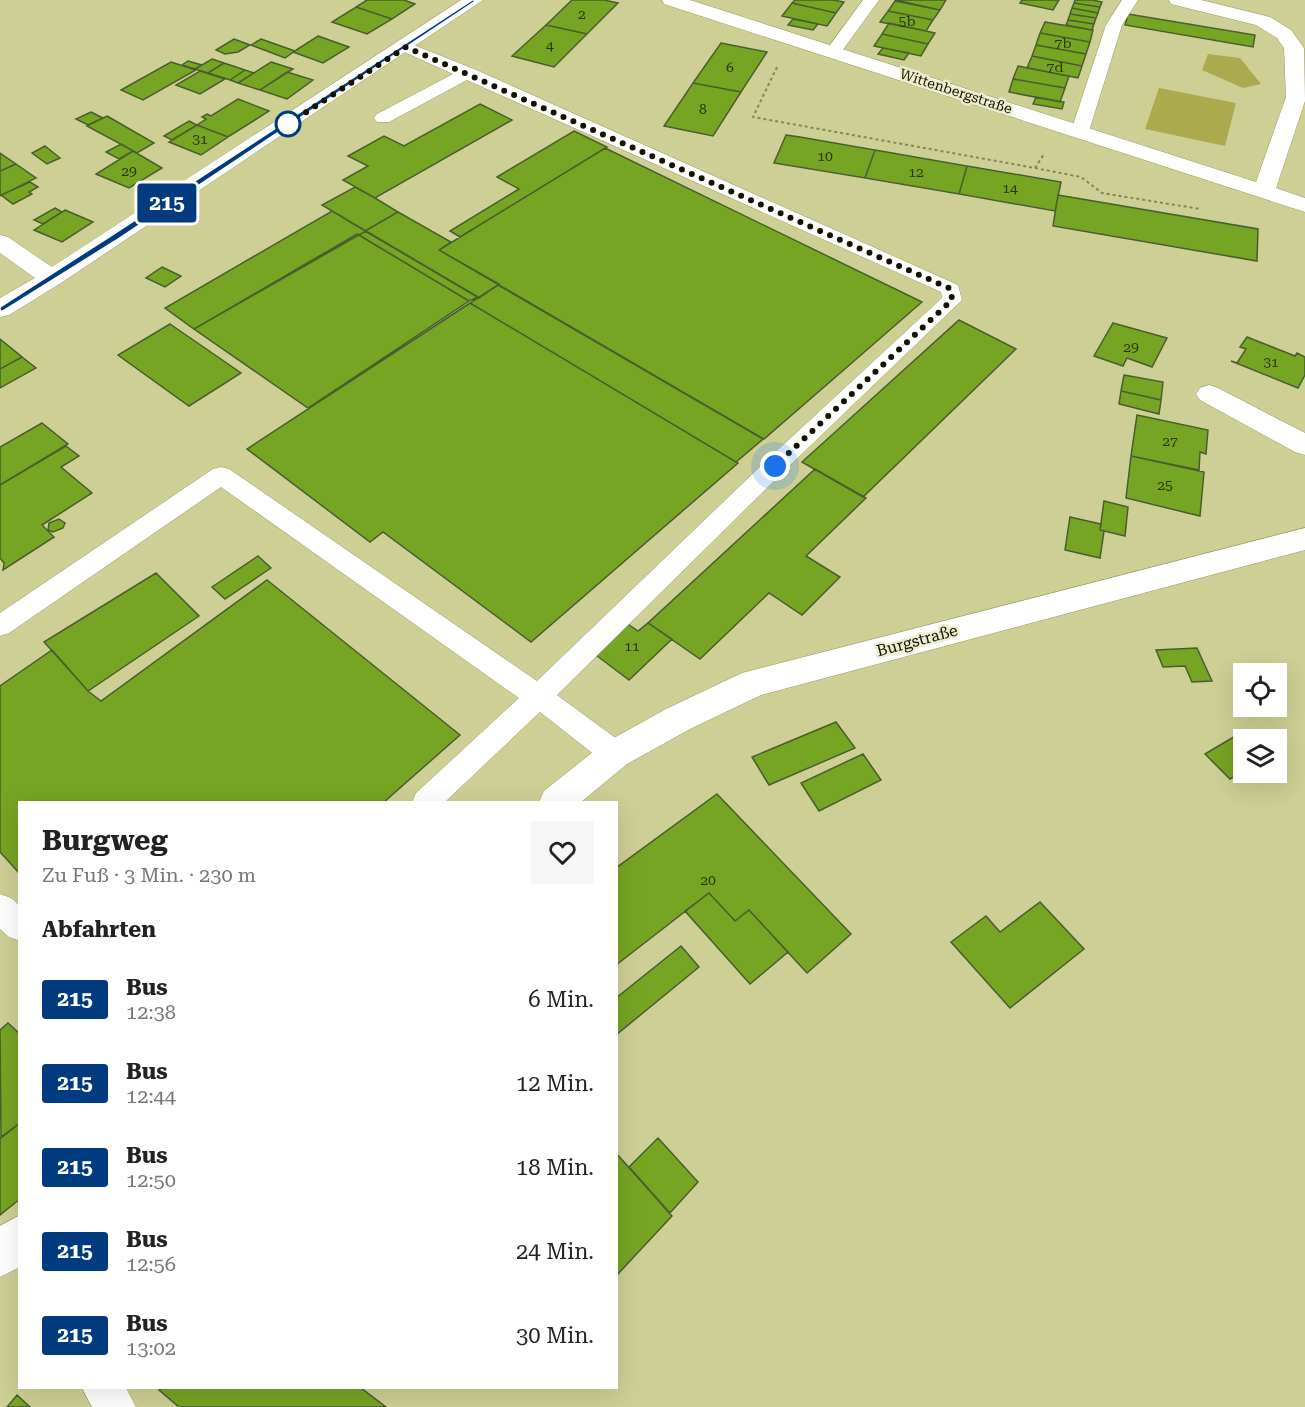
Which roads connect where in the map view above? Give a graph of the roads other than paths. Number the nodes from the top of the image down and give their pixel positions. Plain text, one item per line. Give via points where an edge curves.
1 (474, 0) edge
2 (671, 0) edge
3 (871, 0) edge
4 (1130, 0) edge
5 (1178, 0) edge
6 (406, 47) junction
7 (832, 52) junction
8 (468, 73) junction
9 (383, 118) dead end
10 (1071, 128) junction
11 (1264, 189) junction
12 (1305, 205) edge
13 (0, 242) edge
14 (52, 278) junction
15 (0, 309) edge
16 (1209, 393) dead end
17 (1305, 445) edge
18 (1305, 539) edge
19 (0, 626) edge
20 (539, 696) junction
21 (615, 754) junction
22 (427, 801) edge
23 (557, 801) edge
24 (0, 908) edge
25 (18, 925) edge
26 (18, 1239) edge
27 (0, 1255) edge
28 (102, 1389) edge
29 (117, 1407) edge

1 - 6 street
2 - 7 street, Wittenbergstraße
3 - 7 lane
4 - 10 lane via 1114,25
5 - 11 street via 1263,21 1284,34 1294,48 1296,97
6 - 8 lane
6 - 14 street
7 - 10 street, Wittenbergstraße
8 - 9 lane
8 - 20 lane via 951,289 952,300
10 - 11 street, Wittenbergstraße
11 - 12 street, Wittenbergstraße
13 - 14 street
14 - 15 street
16 - 17 street
18 - 21 street, Burgstraße via 754,683
19 - 20 lane via 221,474
20 - 21 lane
20 - 22 lane
21 - 23 street, Burgstraße
24 - 25 lane
26 - 27 street
28 - 29 lane

